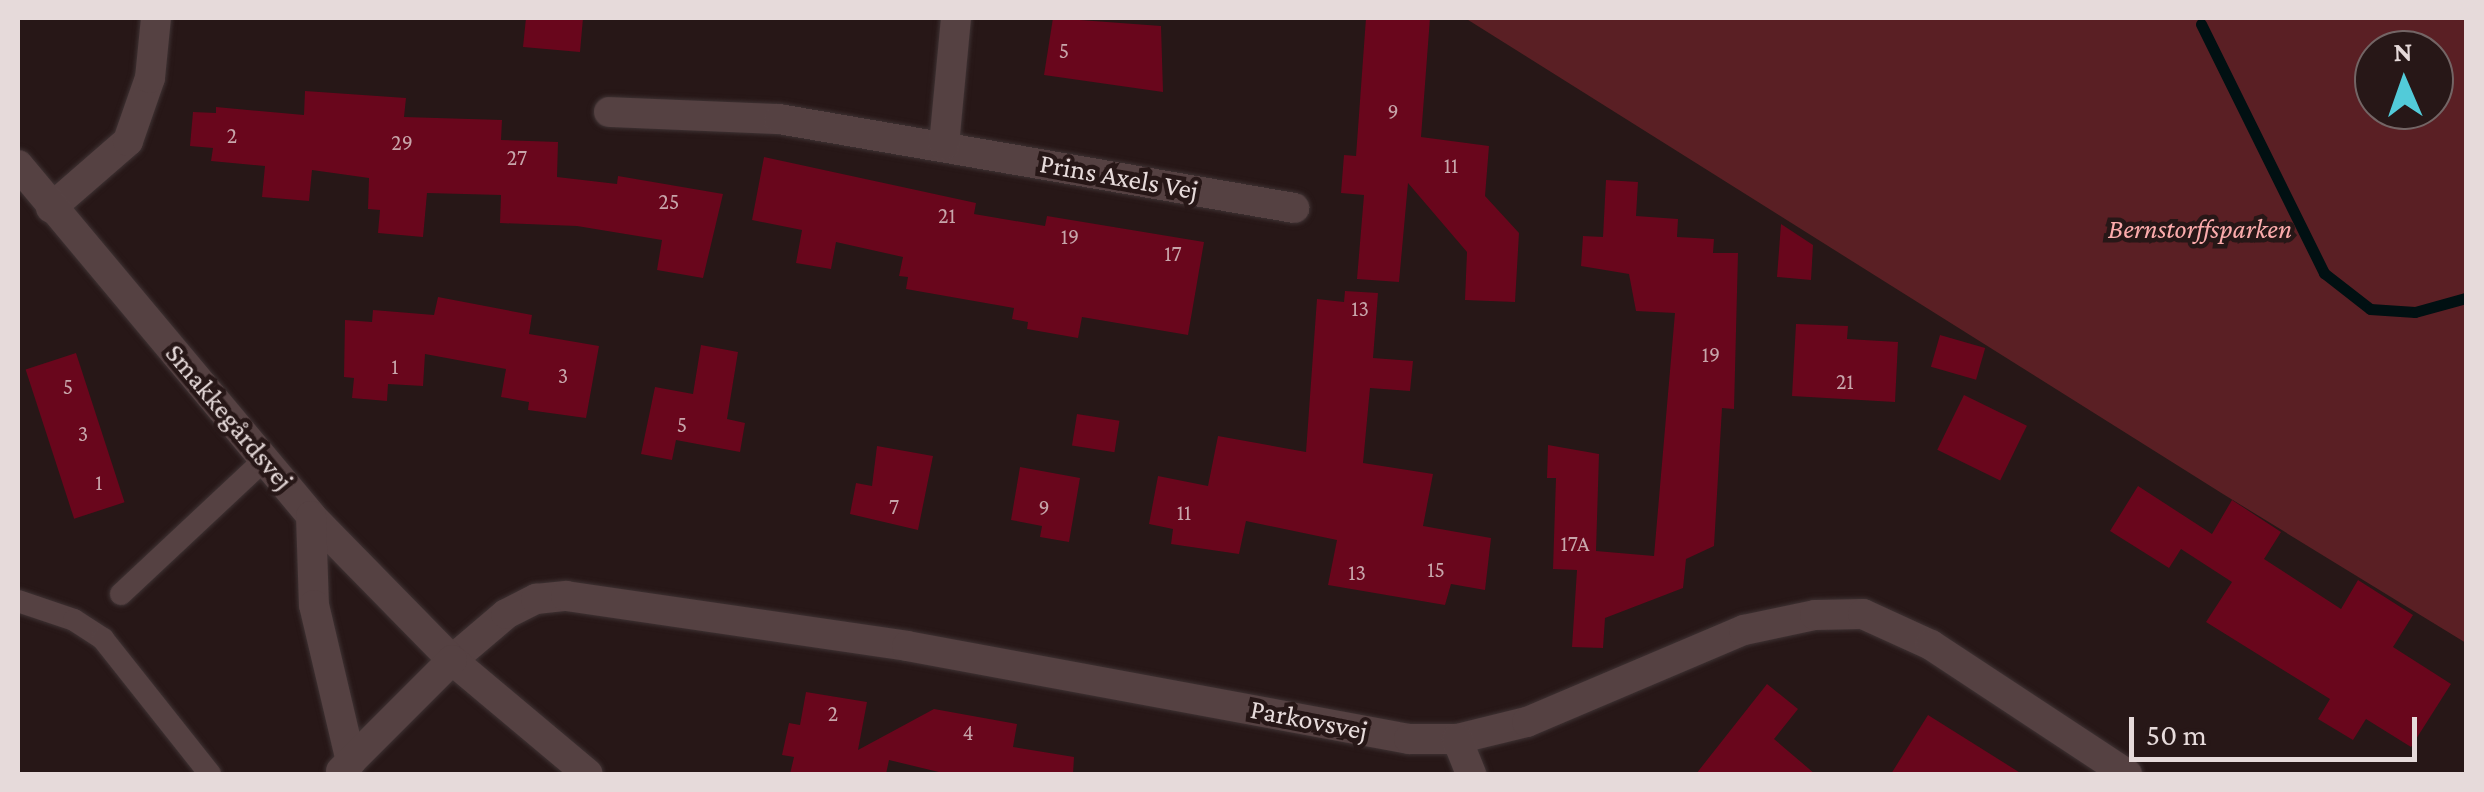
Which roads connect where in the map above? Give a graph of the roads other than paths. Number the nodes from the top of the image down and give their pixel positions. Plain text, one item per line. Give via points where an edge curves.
1 (156, 18) edge
2 (956, 18) edge
3 (609, 112) dead end
4 (944, 145) junction
5 (18, 165) edge
6 (52, 208) junction
7 (1294, 208) dead end
8 (264, 460) junction
9 (311, 516) junction
10 (121, 594) dead end
11 (18, 600) edge
12 (452, 660) junction
13 (1457, 739) junction
14 (344, 768) edge
15 (210, 774) edge
16 (588, 774) edge
17 (1471, 774) edge
18 (2128, 774) edge

1 - 6 street via 150,78 128,141
2 - 4 street
3 - 4 street, Prins Axels Vej via 779,119
4 - 7 street, Prins Axels Vej
5 - 6 street, Smakkegårdsvej
6 - 8 street, Smakkegårdsvej
8 - 9 street, Smakkegårdsvej
8 - 10 lane
9 - 12 street, Smakkegårdsvej
9 - 14 street via 314,605
11 - 15 lane via 103,638
12 - 13 street, Parkovsvej via 506,614 536,599 566,596 874,640 1409,739
12 - 14 street, Parkovsvej
12 - 16 street, Smakkegårdsvej
13 - 17 street
13 - 18 street, Parkovsvej via 1527,722 1744,630 1814,615 1863,614 1931,645

